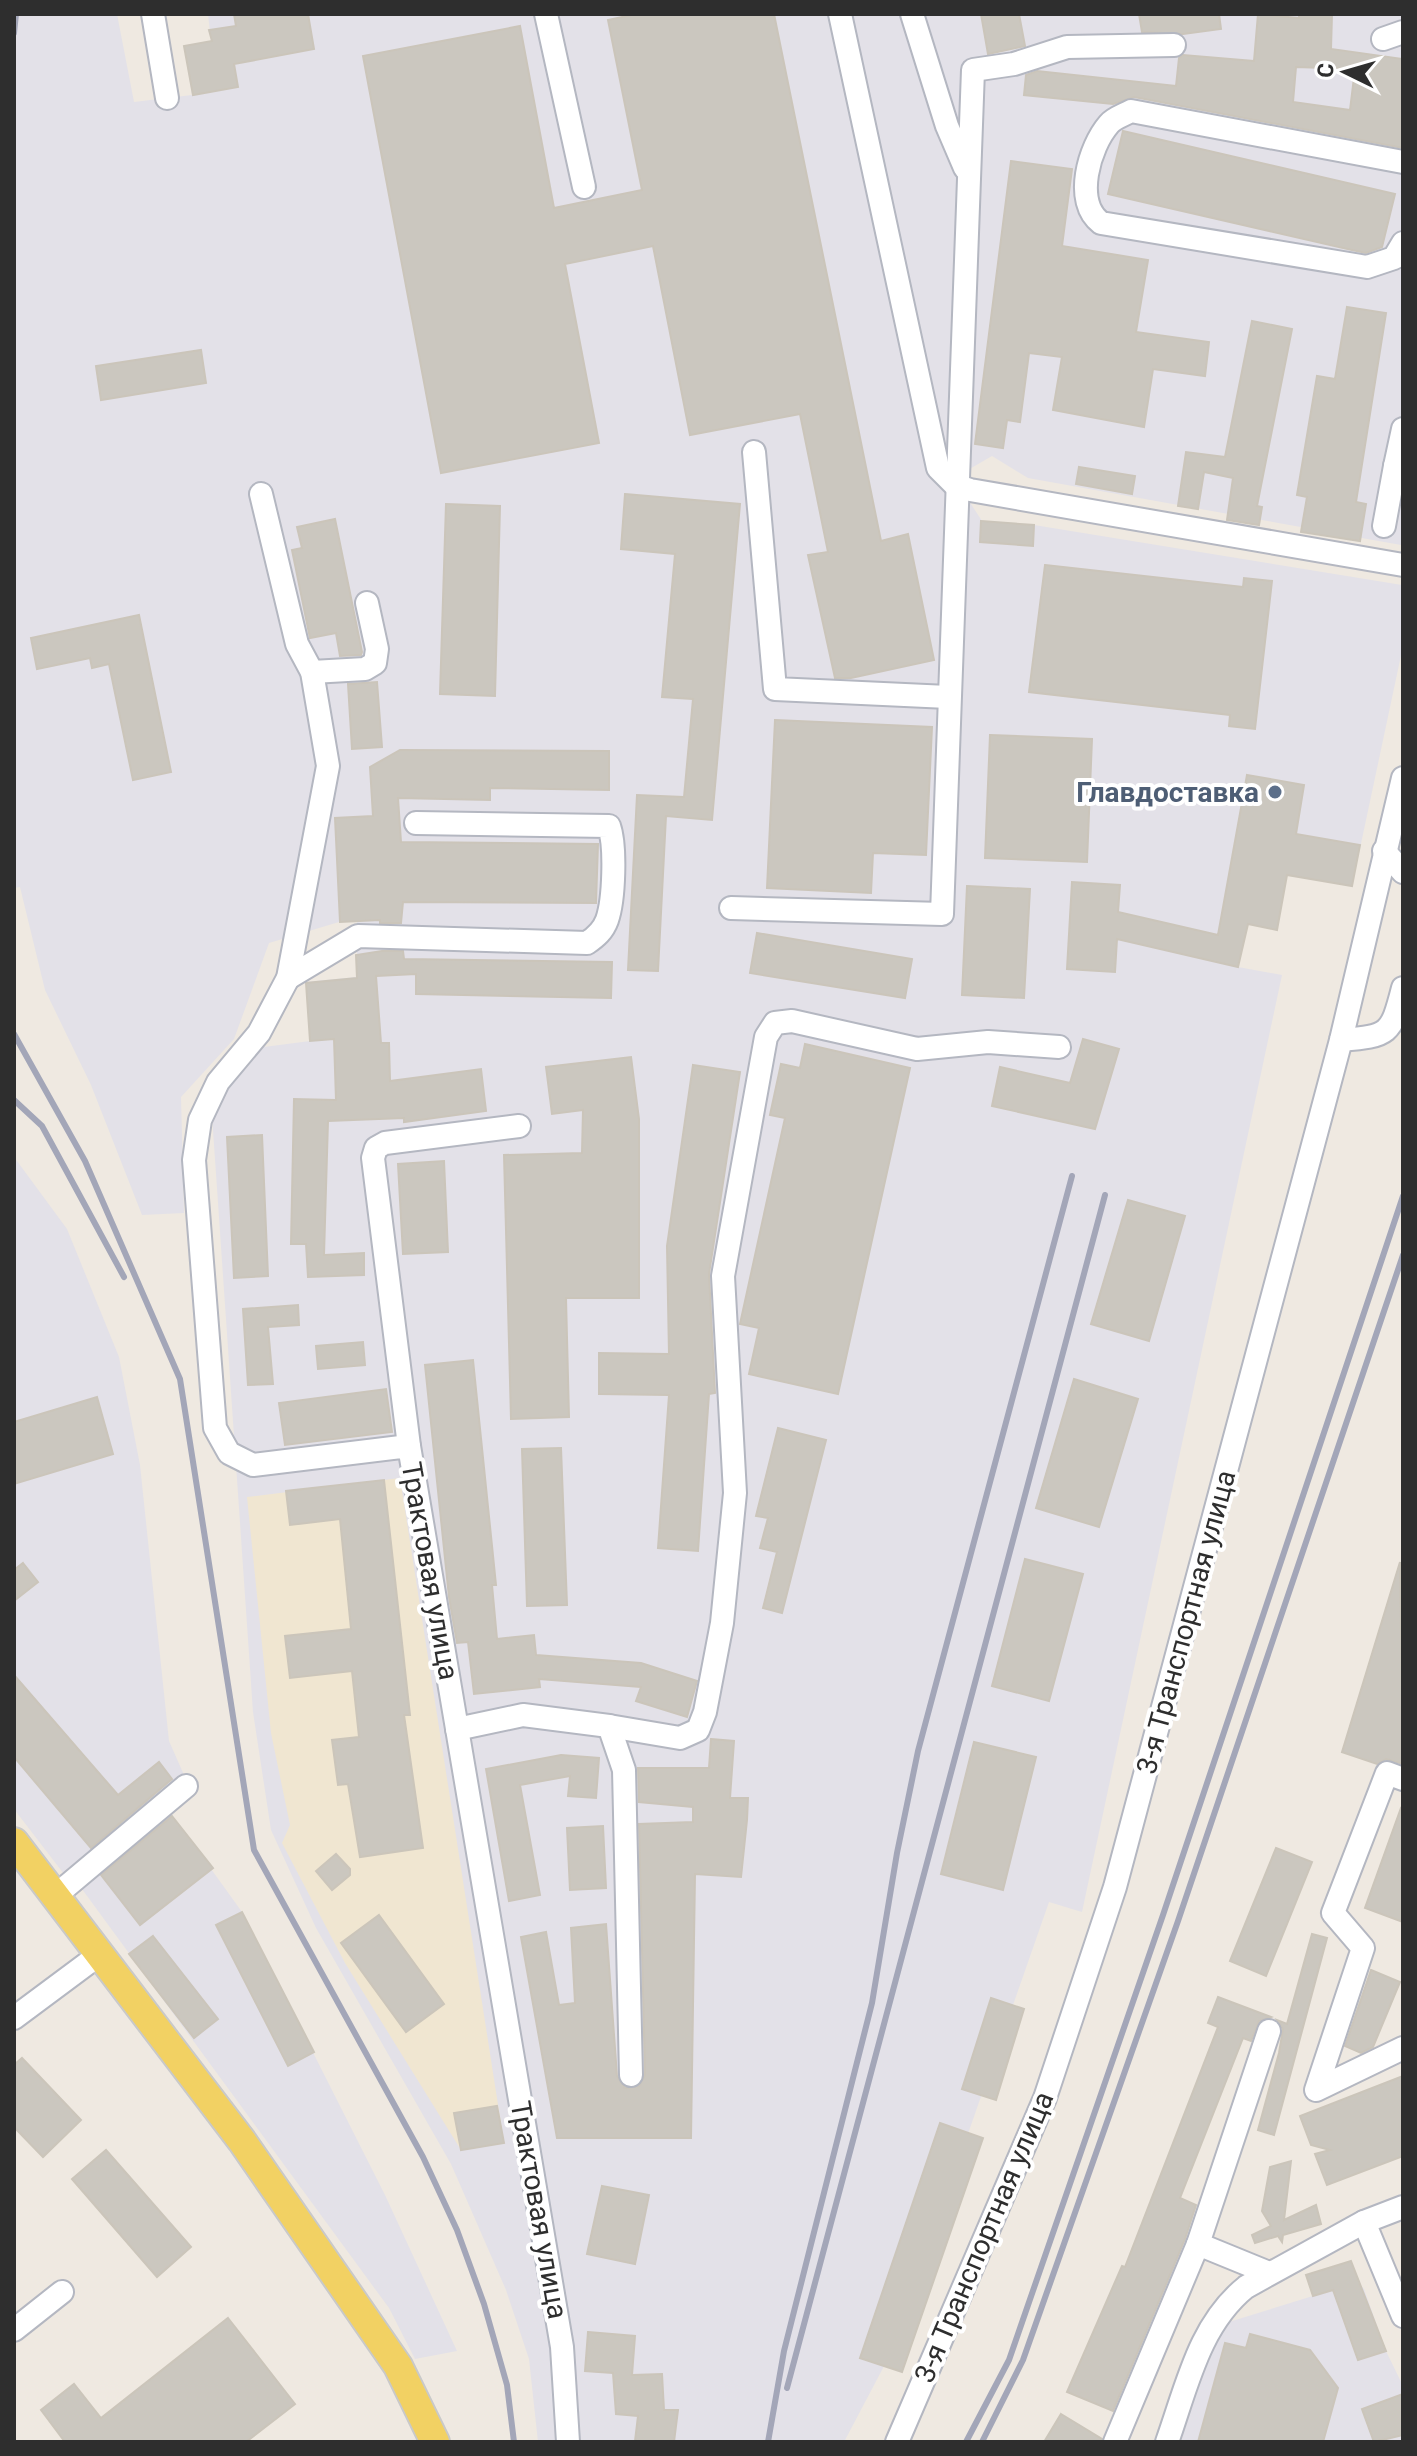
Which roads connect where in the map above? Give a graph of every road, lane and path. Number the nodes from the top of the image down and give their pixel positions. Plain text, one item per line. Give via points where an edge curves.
1 (153, 14) edge
2 (546, 14) edge
3 (840, 14) edge
4 (912, 14) edge
5 (1174, 45) dead end
6 (167, 98) dead end
7 (1403, 162) edge
8 (968, 176) junction
9 (584, 187) dead end
10 (1403, 243) edge
11 (1403, 429) edge
12 (754, 452) dead end
13 (1399, 466) edge
14 (955, 485) junction
15 (261, 494) dead end
16 (1384, 526) dead end
17 (1403, 565) edge
18 (367, 603) dead end
19 (312, 672) junction
20 (948, 697) junction
21 (1403, 778) edge
22 (416, 823) dead end
23 (1384, 851) junction
24 (1403, 872) edge
25 (731, 908) dead end
26 (288, 978) junction
27 (1403, 988) edge
28 (1341, 1040) junction
29 (1059, 1047) dead end
30 (519, 1126) dead end
31 (409, 1446) junction
32 (609, 1726) junction
33 (457, 1729) junction
34 (1403, 1779) edge
35 (186, 1786) dead end
36 (14, 1842) edge
37 (55, 1896) junction
38 (100, 1954) junction
39 (14, 2018) edge
40 (1269, 2031) dead end
41 (1403, 2048) edge
42 (631, 2075) dead end
43 (1403, 2207) edge
44 (1364, 2222) junction
45 (1198, 2244) junction
46 (1269, 2273) junction
47 (62, 2292) dead end
48 (1403, 2316) edge
49 (14, 2330) edge
50 (435, 2442) edge
51 (568, 2442) edge
52 (897, 2442) edge
53 (1115, 2442) edge
54 (1167, 2442) edge

1 - 6 street
2 - 9 street
3 - 14 street via 938,468
4 - 8 street
5 - 8 street via 1067,47 973,70
7 - 10 street via 1131,111 1110,121 1094,148 1085,198 1090,215 1101,223 1367,267 1394,258
8 - 14 street
11 - 13 street
12 - 20 street via 775,689
13 - 16 street
14 - 17 street
14 - 20 street
15 - 19 street, Трактовая улица via 297,644
18 - 19 street via 375,663 365,669
19 - 26 street, Трактовая улица via 328,766
20 - 25 street via 942,914
21 - 23 street, 3-я Транспортная улица
22 - 26 street via 609,826 612,874 608,919 600,934 587,943 358,936
23 - 24 street
23 - 28 street, 3-я Транспортная улица
26 - 31 street, Трактовая улица via 259,1033 218,1082 200,1120 194,1160 215,1428 229,1453 253,1465
27 - 28 street via 1391,1029 1379,1037
28 - 52 street, 3-я Транспортная улица via 1115,1887 1045,2098
29 - 32 street via 988,1042 917,1049 792,1021 775,1023 766,1037 723,1276 735,1493 722,1623 705,1712 698,1730 680,1738
30 - 31 street via 376,1148 373,1158
31 - 33 street, Трактовая улица
32 - 33 street via 523,1715
32 - 42 street via 624,1770
33 - 51 street, Трактовая улица via 562,2347
34 - 41 street via 1387,1773 1333,1913 1363,1948 1316,2090
35 - 37 street
36 - 37 main road
37 - 38 main road
38 - 39 street
38 - 50 main road via 242,2141 389,2354
40 - 45 street
43 - 44 street
44 - 46 street
44 - 48 street
45 - 46 street
45 - 53 street
46 - 54 street via 1215,2317
47 - 49 street

